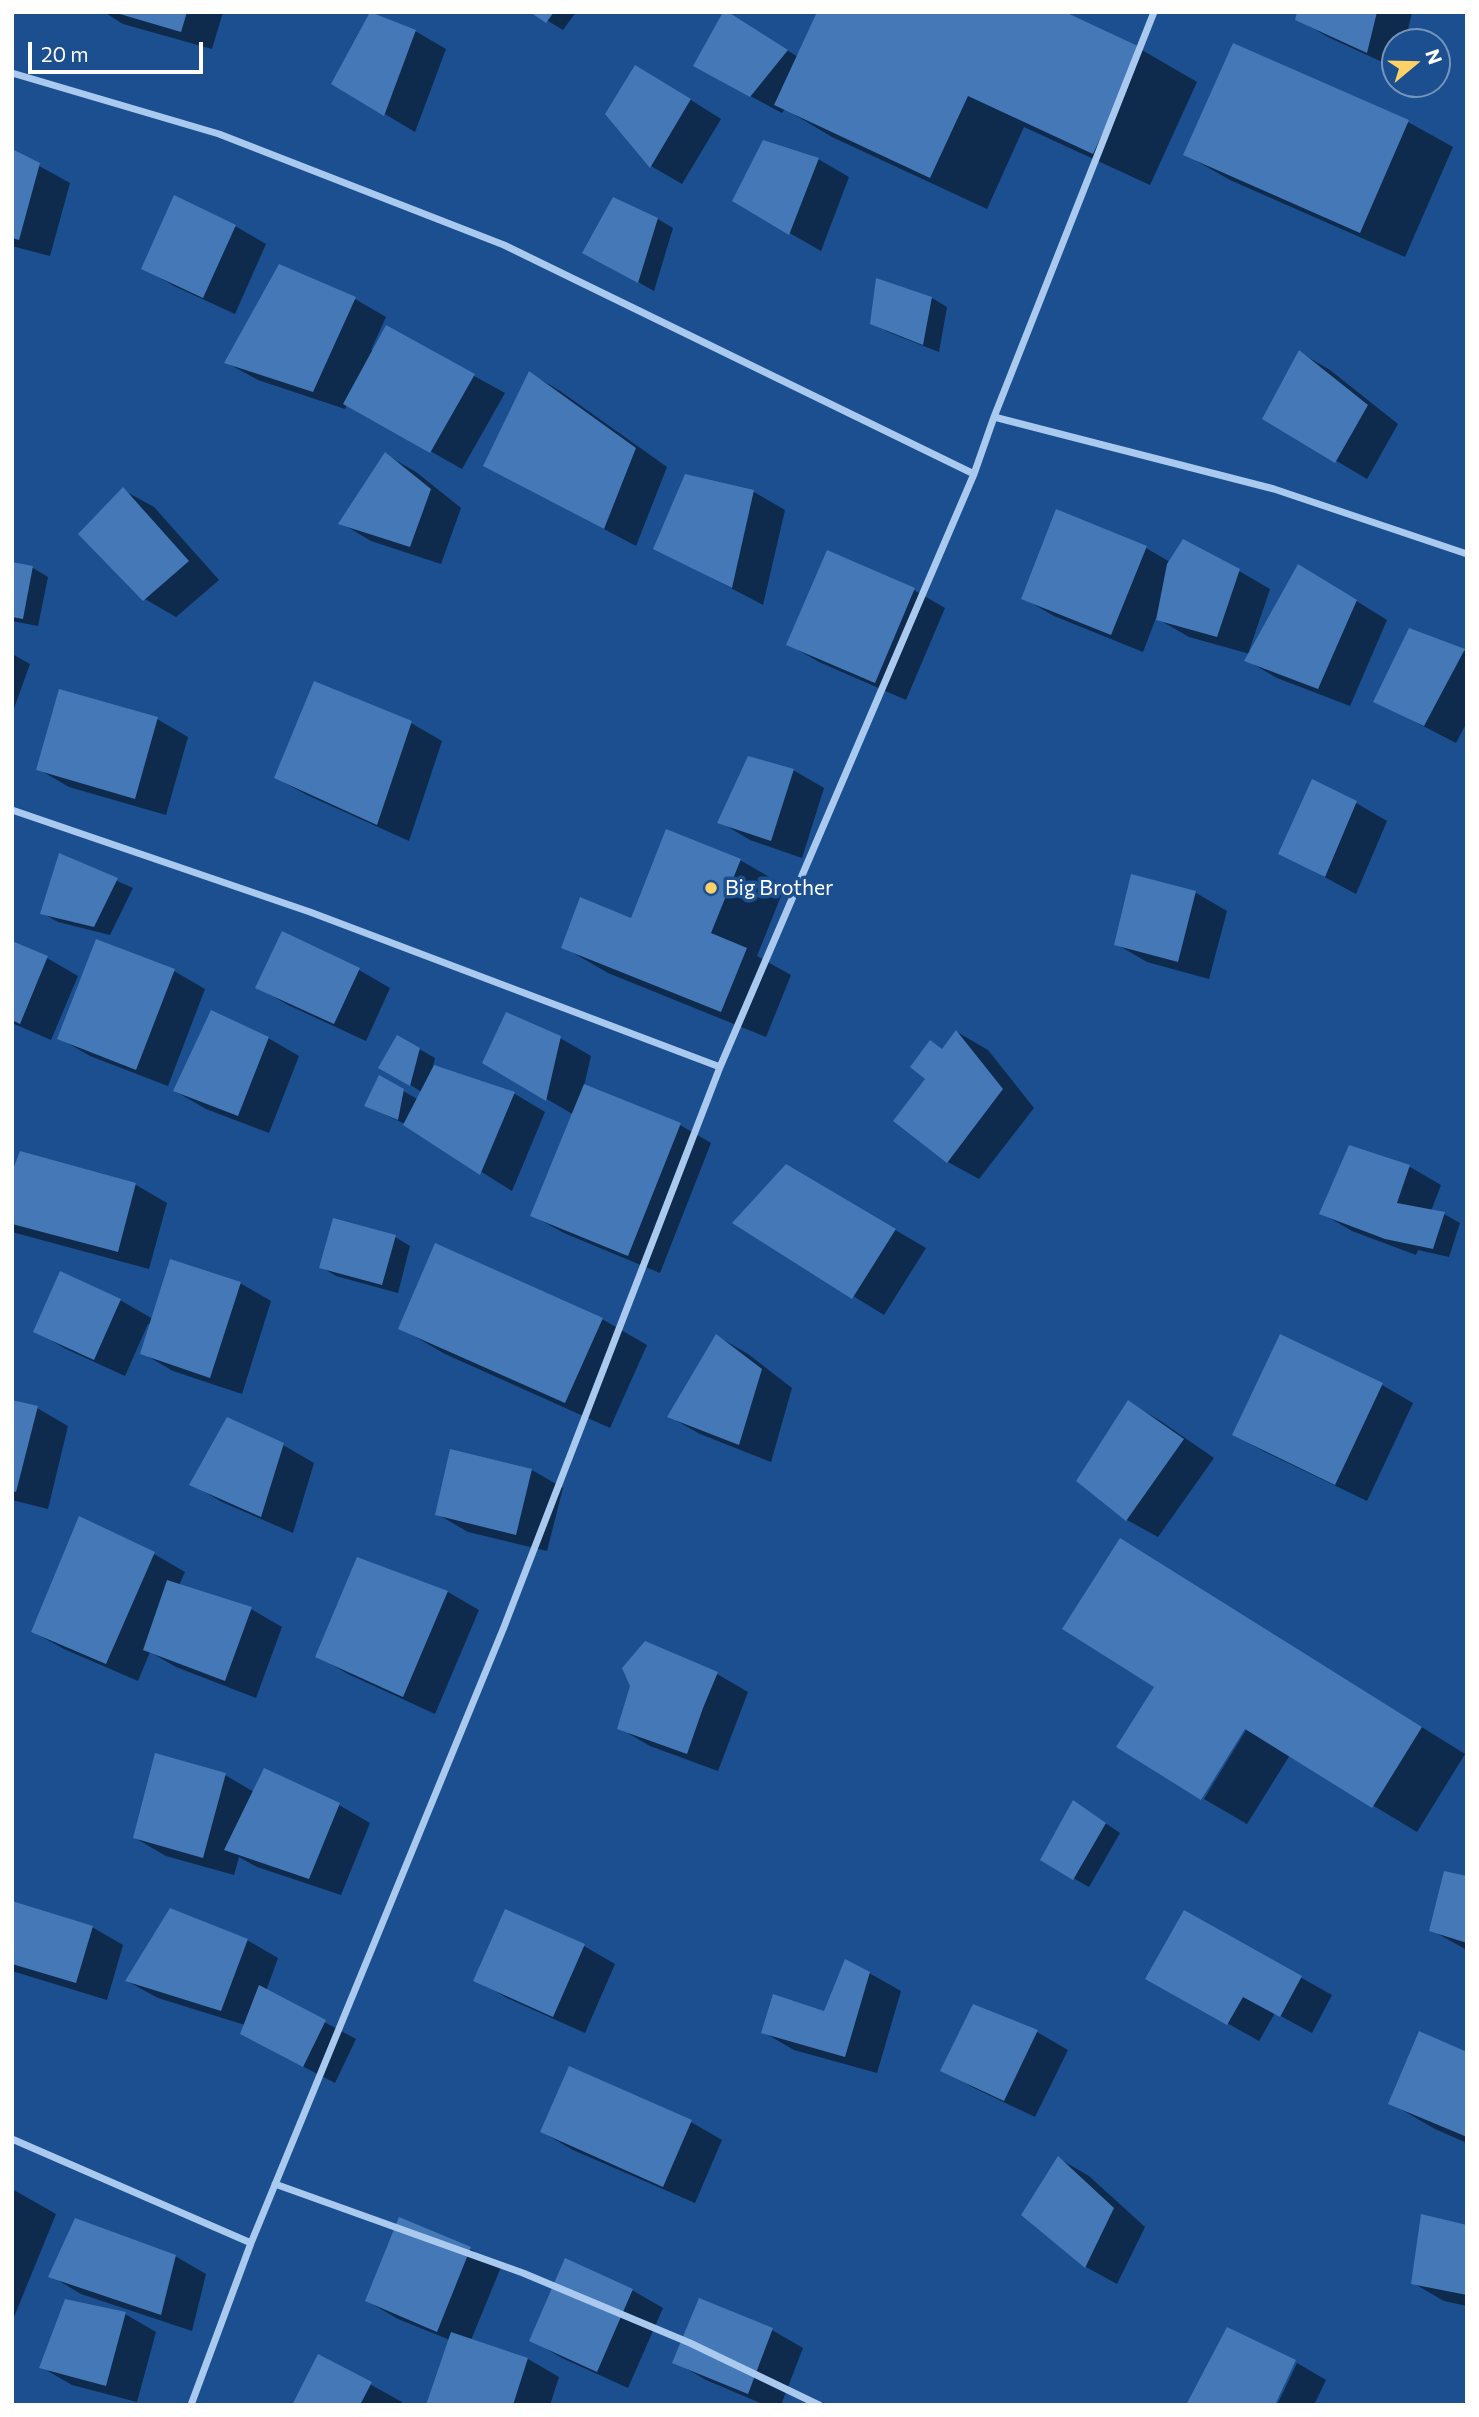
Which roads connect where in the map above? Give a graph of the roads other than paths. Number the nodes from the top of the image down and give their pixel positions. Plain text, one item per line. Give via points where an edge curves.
1 (1154, 12) edge
2 (12, 73) edge
3 (994, 417) junction
4 (974, 474) junction
5 (1467, 554) edge
6 (12, 810) edge
7 (719, 1067) junction
8 (12, 2139) edge
9 (275, 2184) junction
10 (251, 2243) junction
11 (191, 2405) edge
12 (819, 2405) edge

1 - 3 street
2 - 4 street via 219,134 504,245
3 - 4 street
3 - 5 street via 1274,489
4 - 7 street
6 - 7 street via 310,912
7 - 9 street via 504,1627
8 - 10 street
9 - 10 street
9 - 12 street via 523,2273 690,2343
10 - 11 street

